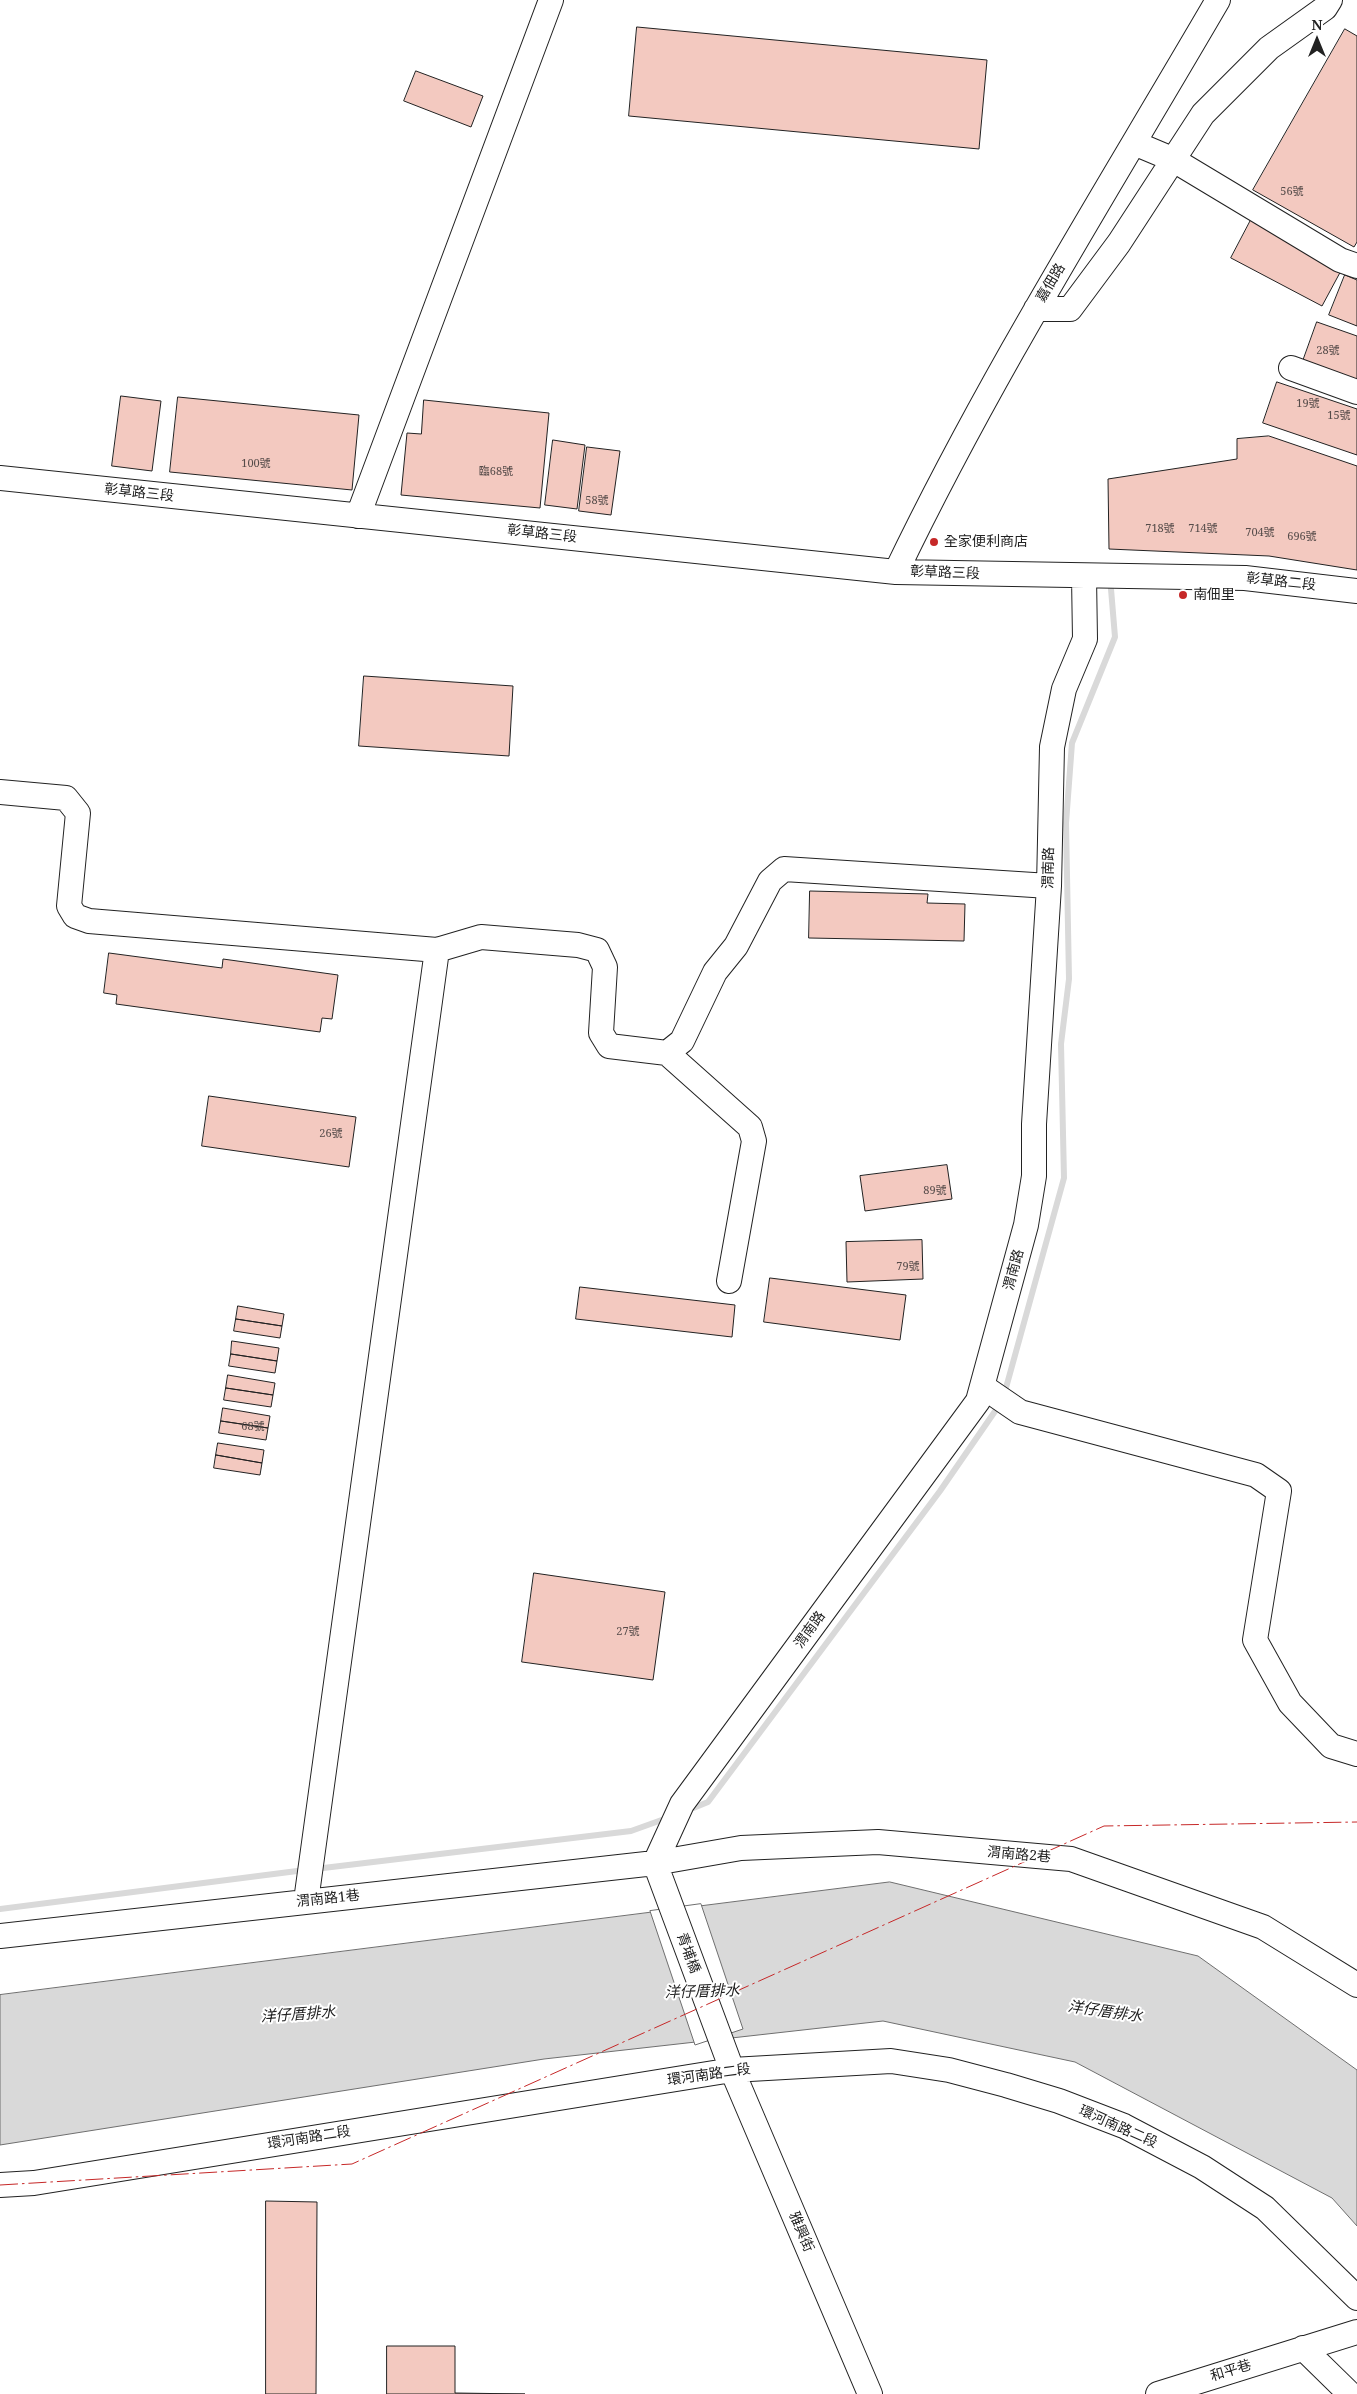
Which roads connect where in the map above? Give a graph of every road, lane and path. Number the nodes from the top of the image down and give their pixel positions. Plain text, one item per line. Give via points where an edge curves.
1 (551, 0) edge
2 (1218, 0) edge
3 (1330, 0) edge
4 (1134, 143) junction
5 (1172, 159) junction
6 (1357, 266) edge
7 (1036, 309) junction
8 (1291, 368) dead end
9 (1357, 392) edge
10 (0, 478) edge
11 (358, 516) junction
12 (896, 572) junction
13 (1084, 577) junction
14 (1357, 591) edge
15 (0, 792) edge
16 (1049, 886) junction
17 (437, 950) junction
18 (666, 1053) junction
19 (729, 1281) dead end
20 (982, 1386) junction
21 (1357, 1754) edge
22 (656, 1863) junction
23 (306, 1901) junction
24 (0, 1936) edge
25 (1357, 1984) edge
26 (732, 2070) junction
27 (0, 2184) edge
28 (1357, 2298) edge
29 (1357, 2332) edge
30 (1303, 2348) junction
31 (870, 2394) edge
32 (1158, 2394) edge
33 (1350, 2394) edge

1 - 11 street
2 - 4 street, 嘉佃路
3 - 5 street via 1325,8 1270,48 1203,114
4 - 5 street
4 - 7 street, 嘉佃路
5 - 6 street via 1340,260
5 - 7 street via 1119,243 1070,309
7 - 12 street, 嘉佃路 via 940,481
8 - 9 street
10 - 11 street, 彰草路三段
11 - 12 street, 彰草路三段
12 - 13 street, 彰草路三段
13 - 14 street, 彰草路二段 via 1245,578
13 - 16 street, 渭南路 via 1085,639 1064,689 1052,748
15 - 17 street via 66,798 78,813 68,906 75,916 89,921
16 - 18 street via 784,870 770,881 736,946 715,972 682,1041
16 - 20 street, 渭南路 via 1034,1124 1034,1176 1026,1225
17 - 18 street via 482,937 578,945 597,950 605,966 601,1033 609,1046
17 - 23 street
18 - 19 street via 750,1127 754,1141
20 - 21 street via 1020,1412 1256,1475 1279,1491 1256,1640 1290,1703 1330,1746
20 - 22 street, 渭南路 via 978,1401 682,1804
22 - 23 street, 渭南路1巷
22 - 25 street, 渭南路2巷 via 741,1848 878,1842 1071,1859 1263,1926
22 - 26 street, 青埔橋
23 - 24 street, 渭南路1巷
26 - 27 street, 環河南路二段 via 34,2183
26 - 28 street, 環河南路二段 via 891,2061 949,2070 1059,2102 1124,2126 1202,2167 1257,2203
26 - 31 street, 雅興街
29 - 30 street, 和平巷
30 - 32 street, 和平巷
30 - 33 street

